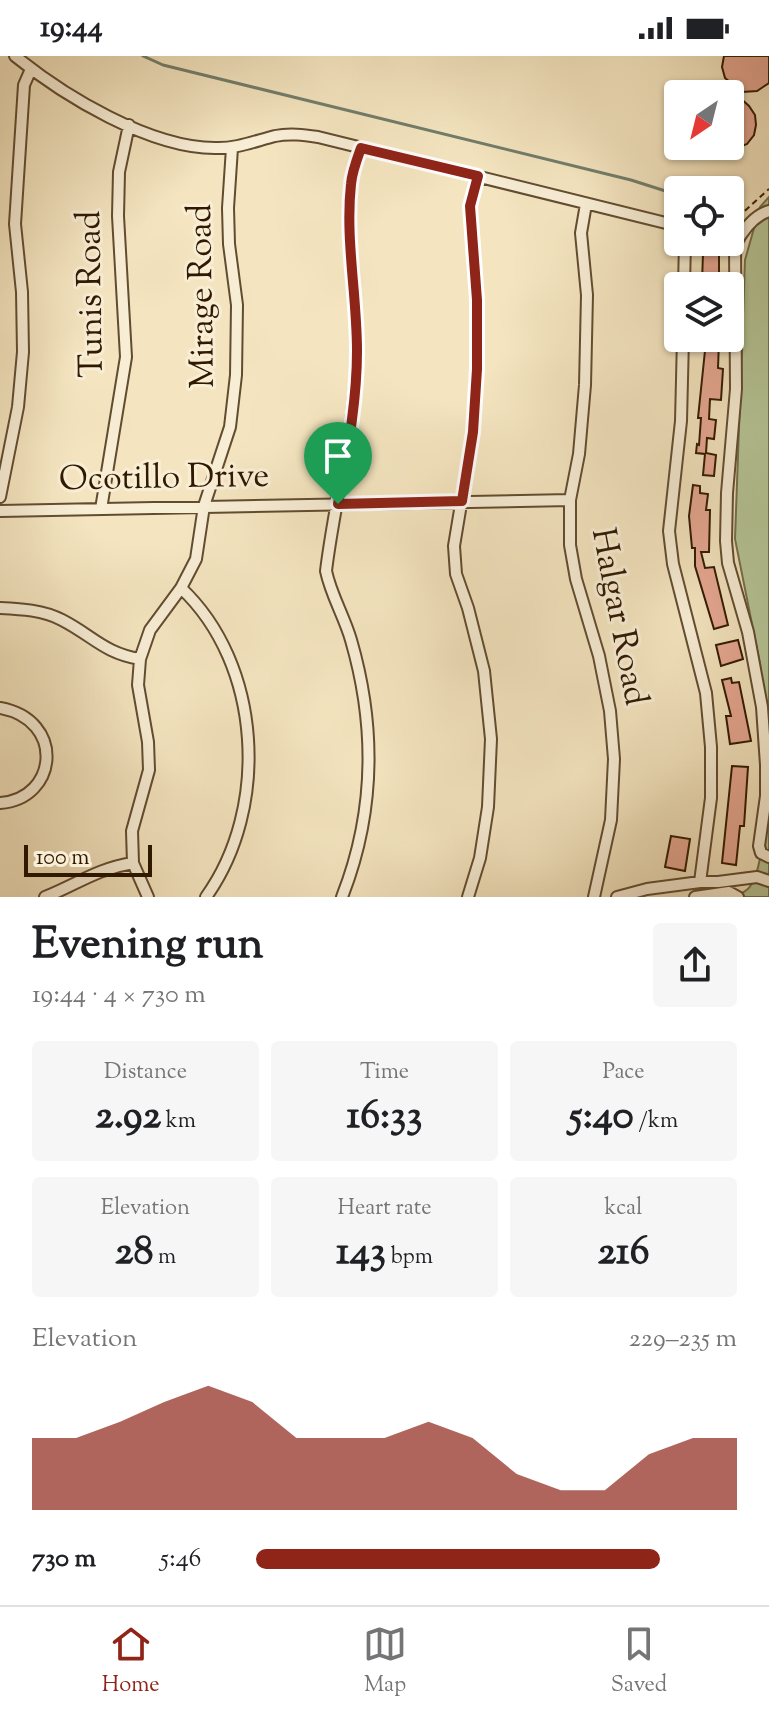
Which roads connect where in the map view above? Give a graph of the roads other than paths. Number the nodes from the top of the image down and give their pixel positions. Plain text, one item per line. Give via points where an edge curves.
1 (15, 56) edge
2 (31, 69) junction
3 (129, 125) junction
4 (232, 148) junction
5 (361, 148) junction
6 (478, 176) junction
7 (586, 204) junction
8 (769, 211) edge
9 (664, 223) edge
10 (683, 352) edge
11 (0, 497) edge
12 (570, 500) junction
13 (462, 501) junction
14 (338, 504) junction
15 (204, 506) junction
16 (101, 509) junction
17 (0, 511) edge
18 (181, 588) junction
19 (0, 608) edge
20 (140, 659) junction
21 (0, 708) edge
22 (0, 803) edge
23 (769, 857) edge
24 (133, 863) junction
25 (769, 881) edge
26 (700, 882) junction
27 (45, 897) edge
28 (148, 897) edge
29 (206, 897) edge
30 (342, 897) edge
31 (468, 897) edge
32 (594, 897) edge
33 (617, 897) edge
34 (695, 897) edge
35 (738, 897) edge

1 - 2 street
2 - 3 street
2 - 11 street via 24,85 15,224 23,352
3 - 4 street via 192,146
3 - 16 street, Tunis Road via 119,172 118,216 126,357
4 - 5 street via 294,134
4 - 15 street, Mirage Road via 228,208 237,305 236,375 225,450
5 - 6 street
5 - 14 street via 351,180 349,218 357,353
6 - 7 street
6 - 13 street via 470,206 477,369
7 - 9 street
7 - 12 street, Halgar Road via 581,233 587,295 585,385
8 - 23 street via 753,219 735,245 736,389 726,525 728,563 762,707 766,781 759,846
10 - 26 street via 669,531 706,693 711,747 711,798
12 - 13 street, Ocotillo Drive
12 - 32 street, Halgar Road via 570,545 599,656 614,759 611,820
13 - 14 street, Ocotillo Drive
13 - 31 street via 454,546 456,574 484,671 491,739 488,807
14 - 15 street, Ocotillo Drive
14 - 30 street via 326,571 367,706 370,781 363,830
15 - 16 street, Ocotillo Drive
15 - 18 street, Mirage Road via 196,559
16 - 17 street, Ocotillo Drive
18 - 20 street, Mirage Road via 150,630
18 - 29 street via 220,638 241,691 250,741 248,789 235,844
19 - 20 street via 59,618 107,650
20 - 24 street, Mirage Road via 138,685 149,770 132,831
21 - 22 street via 29,718 39,730 46,764 27,794
24 - 27 street via 93,873
24 - 28 street, Mirage Road
25 - 26 street via 757,877
26 - 33 street
34 - 35 street via 729,892

